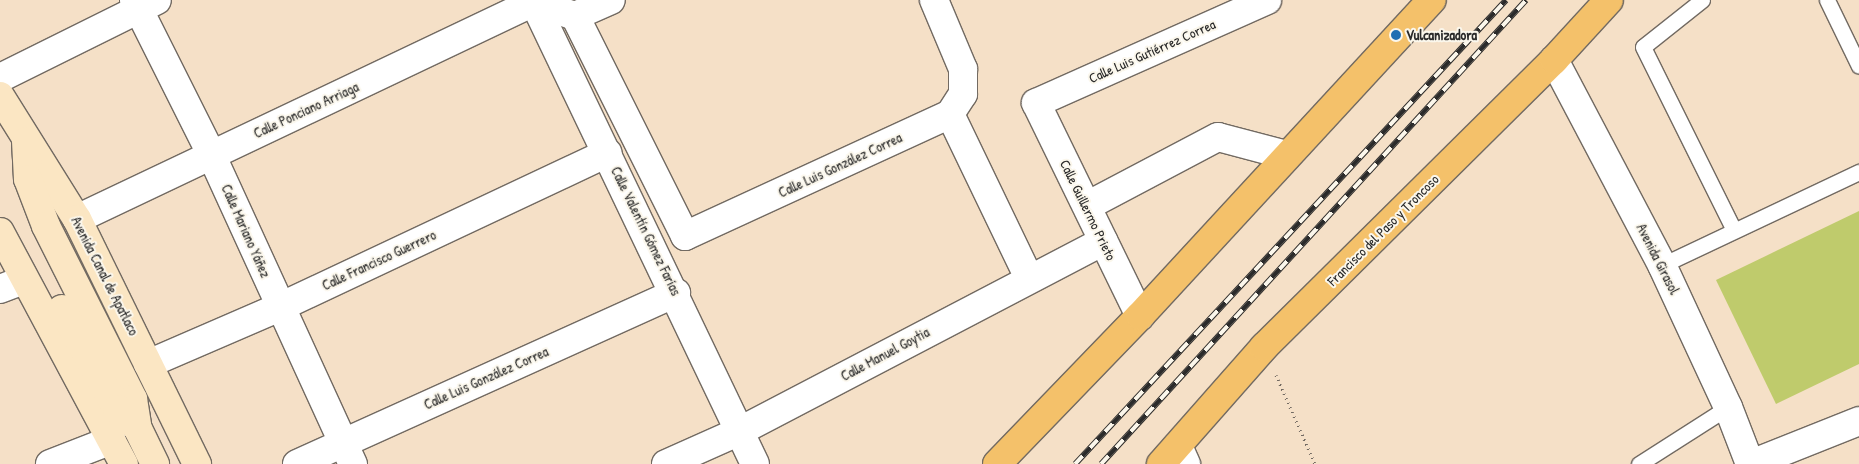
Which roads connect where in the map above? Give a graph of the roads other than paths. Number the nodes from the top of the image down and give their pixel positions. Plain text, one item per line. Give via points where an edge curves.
1 (611, 0) edge
2 (934, 0) edge
3 (1267, 0) edge
4 (1432, 0) edge
5 (1609, 0) edge
6 (1702, 0) edge
7 (1826, 0) edge
8 (534, 1) edge
9 (143, 3) edge
10 (576, 16) junction
11 (1554, 60) junction
12 (1859, 66) edge
13 (0, 78) edge
14 (0, 96) edge
15 (1036, 103) joint
16 (950, 114) junction
17 (26, 139) junction
18 (608, 153) junction
19 (211, 154) junction
20 (1286, 155) junction
21 (1859, 172) edge
22 (1087, 206) junction
23 (0, 213) edge
24 (77, 218) junction
25 (1734, 230) junction
26 (0, 232) edge
27 (1103, 241) junction
28 (1662, 265) junction
29 (1028, 278) junction
30 (12, 284) edge
31 (676, 293) junction
32 (280, 307) junction
33 (1140, 316) junction
34 (148, 364) junction
35 (1728, 407) junction
36 (1859, 421) edge
37 (138, 429) junction
38 (740, 432) junction
39 (118, 452) edge
40 (348, 453) edge
41 (1175, 458) edge
42 (50, 464) edge
43 (155, 464) edge
44 (197, 464) edge
45 (296, 464) edge
46 (666, 464) edge
47 (755, 464) edge
48 (996, 464) edge
49 (1639, 464) edge
50 (1751, 464) edge

1 - 10 street
2 - 16 street via 963,69 963,94
3 - 15 street, Calle Luis Gutiérrez Correa
4 - 20 main road
5 - 11 main road, Francisco del Paso y Troncoso
6 - 25 lane via 1643,47
7 - 12 lane
8 - 10 street
8 - 18 street, Calle Valentín Gómez Farías
8 - 19 street, Calle Ponciano Arriaga
9 - 13 street
9 - 19 street, Calle Mariano Yáñez
10 - 16 street, Calle Luis González Correa via 685,236
11 - 28 street, Avenida Girasol
11 - 41 main road, Francisco del Paso y Troncoso via 1264,347
14 - 17 street, Avenida Canal de Apatlaco
15 - 22 street, Calle Guillermo Prieto
16 - 29 street
17 - 24 street, Avenida Canal de Apatlaco
17 - 37 street via 28,179 46,226 133,399
18 - 31 street, Calle Valentín Gómez Farías
18 - 32 street, Calle Francisco Guerrero
19 - 24 street, Calle Ponciano Arriaga
19 - 32 street, Calle Mariano Yáñez
20 - 22 street via 1218,137
20 - 33 main road
21 - 25 lane
22 - 27 street, Calle Guillermo Prieto
23 - 37 street via 22,238 117,409
24 - 34 street, Avenida Canal de Apatlaco
25 - 28 lane
26 - 30 street
27 - 29 street, Calle Manuel Goytia
27 - 33 street, Calle Guillermo Prieto
28 - 35 street, Avenida Girasol
29 - 38 street, Calle Manuel Goytia
30 - 39 street
31 - 38 street, Calle Valentín Gómez Farías
31 - 40 street, Calle Luis González Correa
32 - 34 street, Calle Francisco Guerrero
32 - 40 street, Calle Mariano Yáñez
33 - 48 main road
34 - 44 street, Avenida Canal de Apatlaco
35 - 49 lane
35 - 50 street, Avenida Girasol
36 - 50 street
37 - 43 street
38 - 46 street, Calle Manuel Goytia
38 - 47 street, Calle Valentín Gómez Farías
39 - 42 street
40 - 45 street, Calle Luis González Correa

